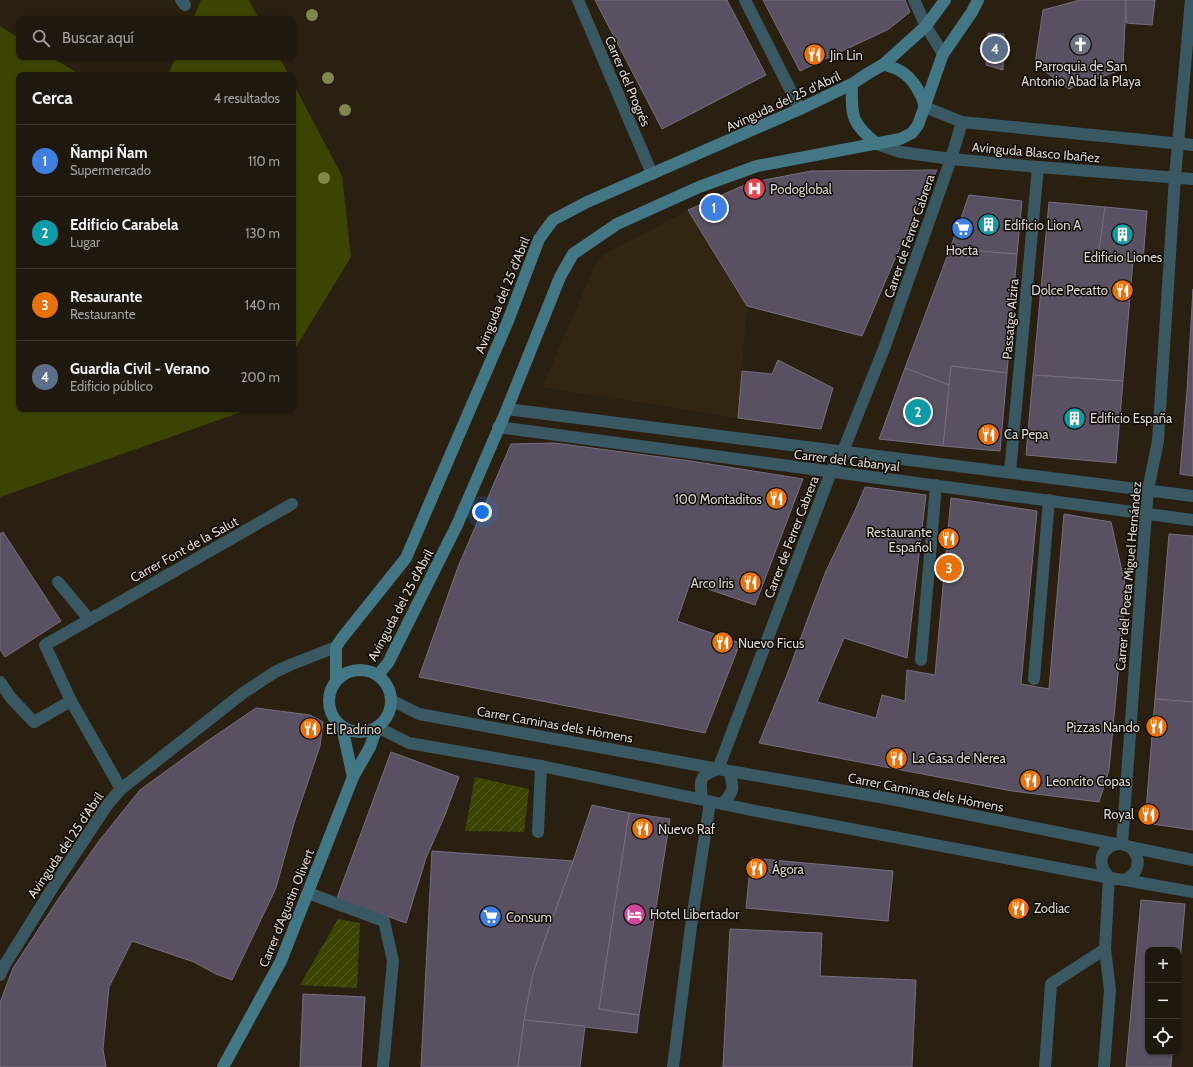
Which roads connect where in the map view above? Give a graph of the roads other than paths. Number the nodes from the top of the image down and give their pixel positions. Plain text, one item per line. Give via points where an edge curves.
1 (578, 0) edge
2 (746, 0) edge
3 (914, 0) edge
4 (945, 0) edge
5 (978, 0) edge
6 (1191, 0) edge
7 (926, 26) junction
8 (943, 54) junction
9 (884, 64) junction
10 (852, 84) junction
11 (925, 107) junction
12 (800, 110) junction
13 (962, 122) junction
14 (878, 144) junction
15 (1178, 144) junction
16 (1193, 145) edge
17 (951, 159) junction
18 (1038, 168) junction
19 (652, 174) junction
20 (1175, 177) junction
21 (1193, 179) edge
22 (507, 409) junction
23 (498, 427) junction
24 (843, 451) junction
25 (831, 472) junction
26 (1010, 472) junction
27 (936, 485) junction
28 (1148, 490) junction
29 (1193, 496) edge
30 (1049, 500) junction
31 (292, 504) dead end
32 (1146, 513) junction
33 (1193, 520) edge
34 (58, 582) dead end
35 (89, 619) junction
36 (336, 648) junction
37 (921, 660) dead end
38 (378, 675) junction
39 (1034, 679) dead end
40 (336, 680) junction
41 (0, 682) edge
42 (391, 700) junction
43 (71, 701) junction
44 (342, 727) junction
45 (377, 727) junction
46 (541, 766) junction
47 (723, 770) junction
48 (352, 777) junction
49 (121, 789) junction
50 (706, 801) junction
51 (723, 804) junction
52 (538, 832) dead end
53 (1123, 845) junction
54 (1193, 860) edge
55 (1109, 877) junction
56 (1125, 880) junction
57 (1193, 892) edge
58 (308, 893) junction
59 (1105, 949) junction
60 (0, 975) edge
61 (223, 1067) edge
62 (383, 1067) edge
63 (672, 1067) edge
64 (1045, 1067) edge
65 (1104, 1067) edge

1 - 19 street, Carrer del Progrés
2 - 12 street
3 - 7 street
4 - 7 street
5 - 8 street
6 - 15 street, Carrer del Poeta Miguel Hernández
7 - 8 street
7 - 9 street
8 - 11 street
9 - 10 street
9 - 11 street via 902,72 915,85 923,96
10 - 12 street, Avinguda del 25 d'Abril
10 - 14 street via 853,116 861,131
11 - 13 street, Avinguda Blasco Ibañez
11 - 14 street via 912,133 900,139
12 - 19 street, Avinguda del 25 d'Abril
13 - 15 street, Avinguda Blasco Ibañez
13 - 17 street, Carrer de Ferrer Cabrera
14 - 17 street, Avinguda Blasco Ibañez via 900,152
14 - 22 street, Avinguda del 25 d'Abril via 757,166 699,187 617,224 573,254 560,277
15 - 16 street, Avinguda Blasco Ibañez
15 - 20 street, Carrer del Poeta Miguel Hernández
17 - 18 street, Avinguda Blasco Ibañez
17 - 24 street, Carrer de Ferrer Cabrera via 885,346
18 - 20 street, Avinguda Blasco Ibañez
18 - 26 street, Passatge Alzira
19 - 36 street, Avinguda del 25 d'Abril via 553,220 539,239 505,328 406,558
20 - 21 street, Avinguda Blasco Ibañez
20 - 28 street, Carrer del Poeta Miguel Hernández via 1158,441
22 - 23 street, Avinguda del 25 d'Abril
22 - 24 street, Carrer del Cabanyal
23 - 25 street, Carrer del Cabanyal
23 - 38 street, Avinguda del 25 d'Abril via 457,525 388,663
24 - 25 street, Carrer de Ferrer Cabrera
24 - 26 street, Carrer del Cabanyal
25 - 27 street, Carrer del Cabanyal
25 - 47 street, Carrer de Ferrer Cabrera
26 - 28 street, Carrer del Cabanyal
27 - 30 street, Carrer del Cabanyal
27 - 37 street
28 - 29 street, Carrer del Cabanyal
28 - 32 street, Carrer del Poeta Miguel Hernández
30 - 32 street, Carrer del Cabanyal
30 - 39 street
31 - 35 street, Carrer Font de la Salut
32 - 33 street, Carrer del Cabanyal
32 - 53 street, Carrer del Poeta Miguel Hernández
34 - 35 street
35 - 43 street, Carrer Font de la Salut via 45,645
36 - 40 street
36 - 49 street, Avinguda del 25 d'Abril via 275,672 243,693
38 - 40 street via 356,670 341,675
38 - 42 street via 385,682
40 - 44 street via 328,700 330,711
41 - 43 street via 34,722
42 - 45 street via 385,720
42 - 47 street, Carrer Caminas dels Hòmens via 420,714
43 - 49 street, Carrer Font de la Salut
44 - 45 street via 356,732
44 - 48 street
45 - 46 street via 408,743
45 - 48 street, Carrer d'Agustin Olivert via 370,747
46 - 50 street
46 - 52 street
47 - 50 street via 705,774 702,778 701,784
47 - 51 street via 733,786 732,793
47 - 53 street, Carrer Caminas dels Hòmens via 891,799
48 - 58 street, Carrer d'Agustin Olivert
49 - 60 street, Avinguda del 25 d'Abril via 108,804 53,887
50 - 51 street
50 - 63 street
51 - 55 street
53 - 54 street, Carrer Caminas dels Hòmens
53 - 55 street via 1111,846 1101,860 1104,872
53 - 56 street via 1134,850 1138,862 1135,872
55 - 56 street
55 - 59 street
56 - 57 street
58 - 61 street, Carrer d'Agustin Olivert via 281,961
58 - 62 street via 384,921 393,961
59 - 64 street via 1051,984
59 - 65 street via 1110,990

